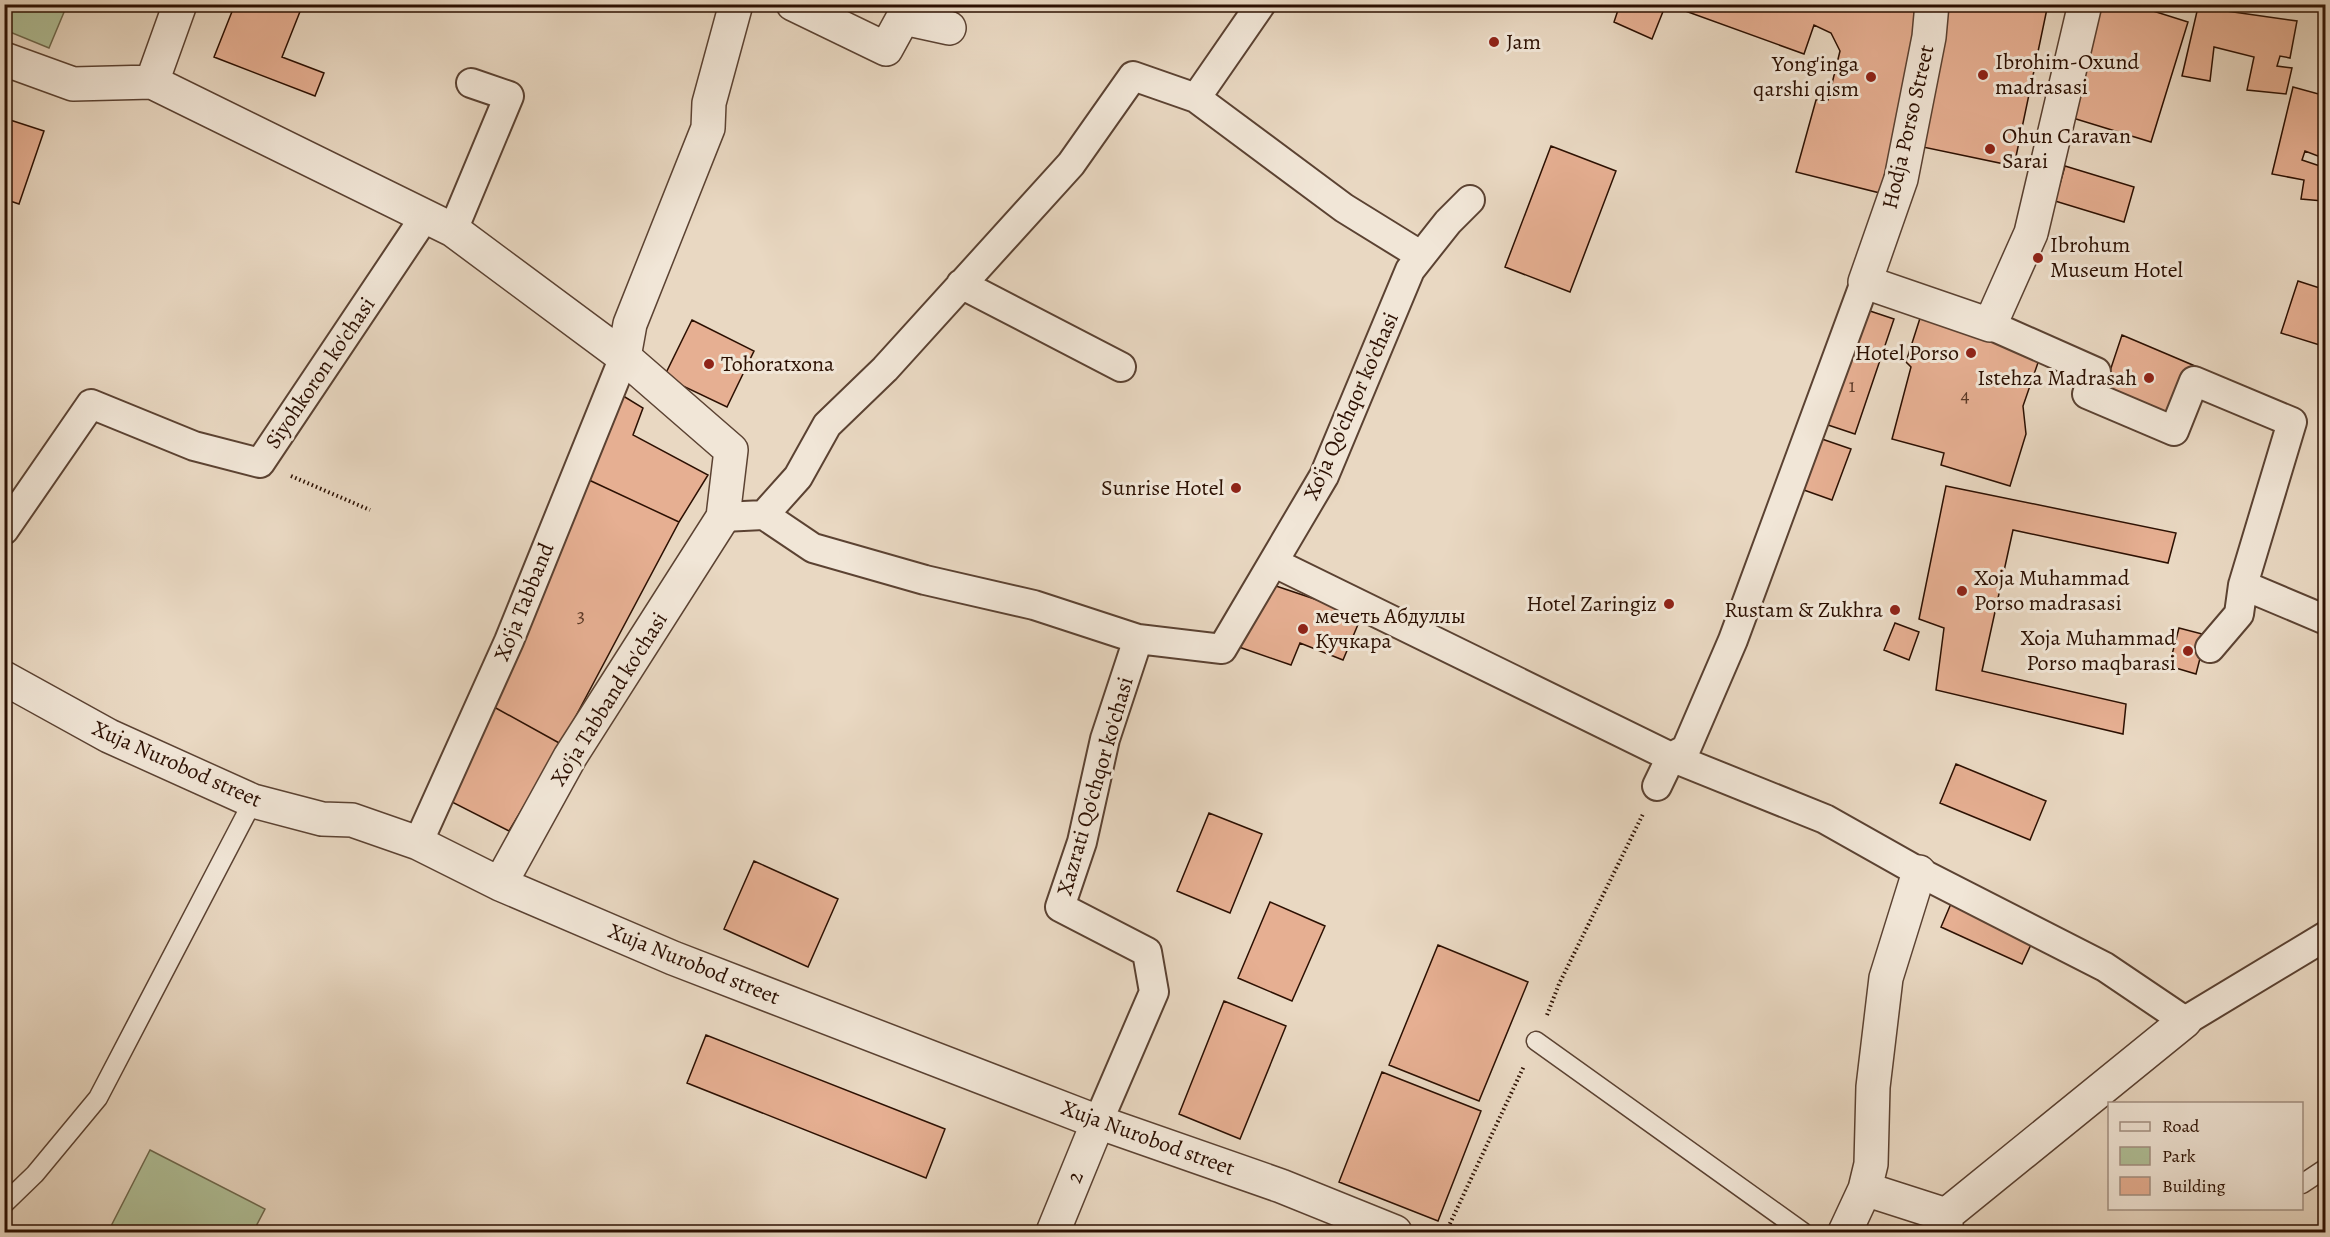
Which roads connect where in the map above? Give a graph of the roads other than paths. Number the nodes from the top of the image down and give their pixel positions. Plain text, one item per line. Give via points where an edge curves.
1 (180, 4) edge
2 (736, 4) edge
3 (793, 4) edge
4 (1261, 4) edge
5 (1932, 4) edge
6 (2085, 4) edge
7 (949, 28) dead end
8 (4, 59) edge
9 (152, 82) junction
10 (471, 83) dead end
11 (1196, 98) junction
12 (1470, 201) dead end
13 (440, 223) junction
14 (1420, 255) junction
15 (1865, 282) junction
16 (962, 284) junction
17 (1990, 325) junction
18 (624, 357) junction
19 (1121, 367) dead end
20 (764, 515) junction
21 (723, 517) junction
22 (4, 530) edge
23 (1275, 563) junction
24 (2243, 585) junction
25 (2325, 620) edge
26 (1138, 639) junction
27 (2210, 648) dead end
28 (4, 678) edge
29 (1671, 756) junction
30 (1657, 786) road end
31 (253, 801) junction
32 (418, 843) junction
33 (1919, 872) junction
34 (500, 884) junction
35 (2325, 936) edge
36 (2185, 1021) junction
37 (1536, 1041) road end
38 (1098, 1122) junction
39 (2325, 1168) edge
40 (2303, 1183) edge
41 (1865, 1189) junction
42 (4, 1204) edge
43 (1946, 1224) edge
44 (1053, 1233) edge
45 (1395, 1233) edge
46 (1803, 1233) edge
47 (1845, 1233) edge

1 - 9 street
2 - 18 street via 709,103 708,128 630,324
3 - 7 street via 886,49 903,18
4 - 11 street
5 - 15 street, Hodja Porso Street via 1901,179
6 - 17 street via 2031,233
8 - 9 street via 72,84
9 - 13 street
10 - 13 street, Siyohkoron ko'chasi via 509,96
11 - 14 street via 1344,208
11 - 16 street via 1133,76 1071,164
12 - 14 street, Xo'ja Qo'chqor ko'chasi
13 - 18 street
13 - 22 street, Siyohkoron ko'chasi via 260,464 194,446 91,404
14 - 23 street, Xo'ja Qo'chqor ko'chasi via 1410,270 1324,476
15 - 17 street
15 - 29 street via 1733,640 1686,749
16 - 19 street
16 - 20 street via 885,369 827,425 798,477
17 - 24 street via 2096,372 2087,393 2174,431 2194,381 2292,422
18 - 21 street via 731,450
18 - 32 street, Xo'ja Tabband via 509,641
20 - 21 street
20 - 26 street via 813,548 925,580 1034,605
21 - 34 street, Xo'ja Tabband ko'chasi via 570,757
23 - 26 street, Xo'ja Qo'chqor ko'chasi via 1222,649
23 - 29 street
24 - 25 street
24 - 27 street via 2239,614
26 - 38 street, Xazrati Qo'chqor ko'chasi via 1105,740 1082,842 1060,907 1147,952 1154,992
28 - 31 street, Xuja Nurobod street via 109,736
29 - 30 street
29 - 33 street via 1825,819
31 - 32 street, Xuja Nurobod street via 322,819 352,820
31 - 42 lane via 98,1098 35,1174
32 - 34 street, Xuja Nurobod street
33 - 36 street via 2105,967
33 - 41 street via 1886,978 1873,1087 1871,1164
34 - 38 street, Xuja Nurobod street via 673,958
35 - 36 street
36 - 43 street
37 - 46 lane
38 - 44 street, 2
38 - 45 street, Xuja Nurobod street via 1281,1186
39 - 40 lane
41 - 43 street
41 - 47 street

